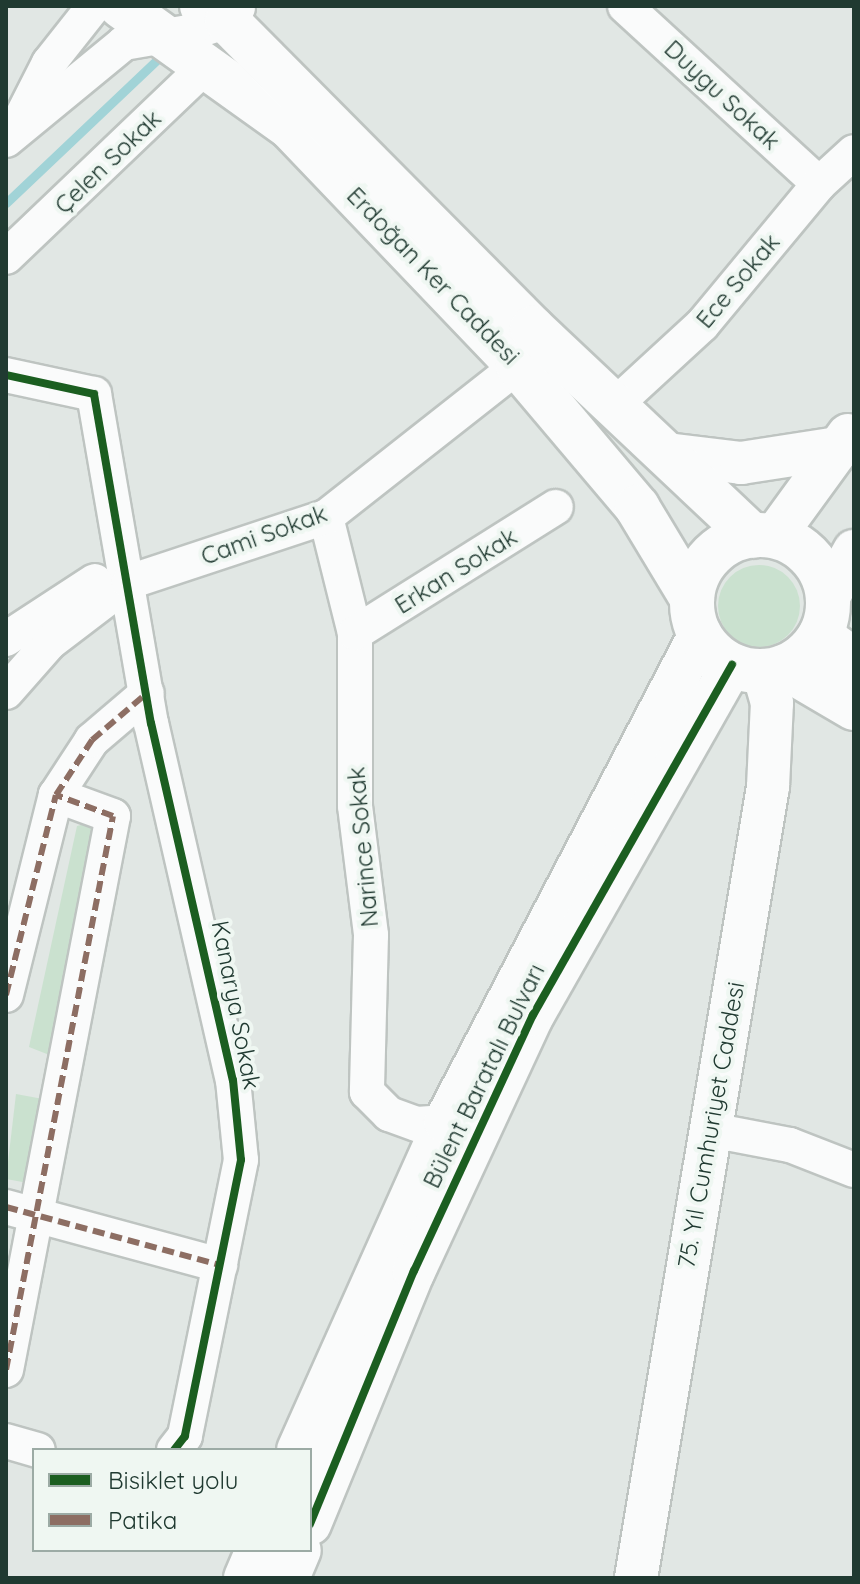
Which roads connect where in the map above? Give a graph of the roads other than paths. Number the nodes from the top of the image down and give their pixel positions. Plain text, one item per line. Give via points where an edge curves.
1 (94, 6) edge
2 (121, 6) edge
3 (625, 6) edge
4 (223, 11) edge
5 (169, 38) junction
6 (207, 65) junction
7 (10, 136) edge
8 (854, 152) edge
9 (819, 184) junction
10 (6, 257) edge
11 (518, 366) junction
12 (6, 375) edge
13 (616, 404) junction
14 (846, 438) edge
15 (667, 454) junction
16 (556, 507) dead end
17 (326, 517) junction
18 (764, 536) junction
19 (854, 551) edge
20 (128, 572) junction
21 (696, 616) junction
22 (834, 631) edge
23 (355, 633) junction
24 (6, 639) edge
25 (760, 668) junction
26 (6, 692) edge
27 (147, 693) junction
28 (854, 708) edge
29 (56, 795) junction
30 (10, 953) edge
31 (6, 995) edge
32 (445, 1122) junction
33 (711, 1130) junction
34 (854, 1170) edge
35 (18, 1212) edge
36 (220, 1265) junction
37 (6, 1370) edge
38 (6, 1441) edge
39 (179, 1443) edge
40 (32, 1448) edge
41 (299, 1448) edge
42 (312, 1519) edge
43 (256, 1552) edge
44 (299, 1552) edge
45 (245, 1578) edge
46 (288, 1578) edge
47 (636, 1578) edge

1 - 7 street via 49,63
2 - 5 main road, Erdoğan Ker Caddesi
3 - 9 street, Duygu Sokak
4 - 5 street
4 - 13 main road, Erdoğan Ker Caddesi via 532,328
5 - 6 main road, Erdoğan Ker Caddesi
5 - 7 street via 124,43
6 - 10 street, Çelen Sokak
6 - 11 main road, Erdoğan Ker Caddesi via 290,127
8 - 9 street, Ece Sokak
9 - 13 street, Ece Sokak via 702,325
11 - 17 street, Cami Sokak
11 - 21 main road, Erdoğan Ker Caddesi via 637,507
12 - 20 street, Kanarya Sokak via 94,394
13 - 15 main road, Erdoğan Ker Caddesi
14 - 15 street via 741,463
14 - 18 street
15 - 18 main road, Erdoğan Ker Caddesi
16 - 23 street, Erkan Sokak
17 - 20 street, Cami Sokak
17 - 23 street, Narince Sokak
18 - 21 main road via 711,556
18 - 22 main road via 812,559
19 - 22 street
20 - 24 street
20 - 26 street, Cami Sokak via 49,643
20 - 27 street, Kanarya Sokak
21 - 25 main road
21 - 32 street, Bülent Baratalı Bulvarı
22 - 25 main road
23 - 32 street, Narince Sokak via 355,806 371,935 367,1092 389,1114 417,1124
25 - 28 main road
25 - 33 street, 75. Yıl Cumhuriyet Caddesi via 772,703 768,787
25 - 42 street, Bülent Baratalı Bulvarı via 533,1015 414,1271
27 - 29 street via 92,740
27 - 36 street, Kanarya Sokak via 233,1080 241,1160
29 - 30 street
29 - 35 street via 113,816 45,1179
30 - 31 street
32 - 41 street, Bülent Baratalı Bulvarı
33 - 34 street via 790,1145
33 - 47 street, 75. Yıl Cumhuriyet Caddesi
35 - 36 street
35 - 37 street
36 - 39 street, Kanarya Sokak
38 - 40 street
43 - 45 street
44 - 46 street

